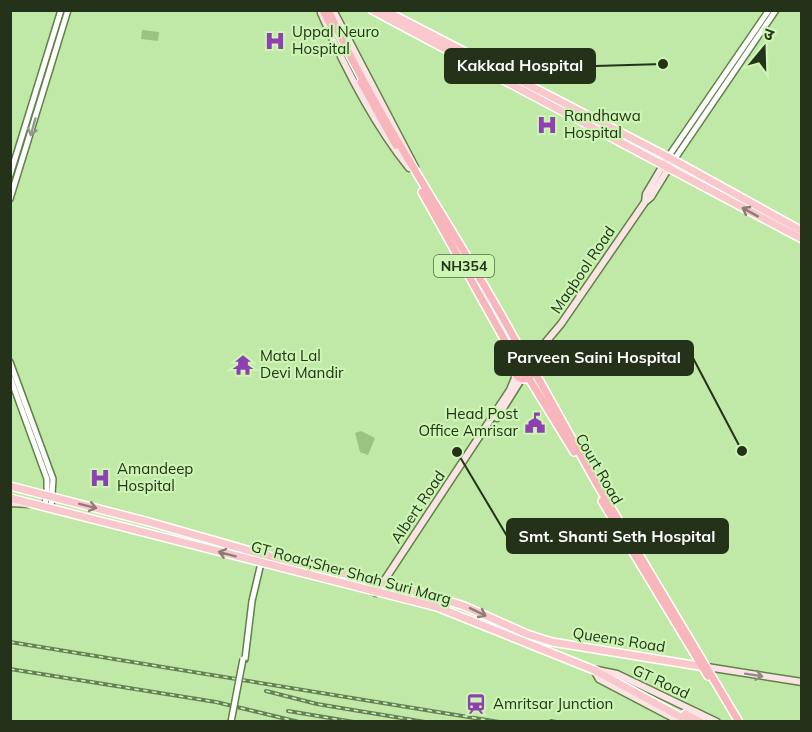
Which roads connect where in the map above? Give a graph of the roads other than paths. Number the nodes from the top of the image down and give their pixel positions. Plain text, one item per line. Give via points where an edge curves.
1 (61, 10) edge
2 (68, 10) edge
3 (322, 10) edge
4 (328, 10) edge
5 (333, 10) edge
6 (372, 10) edge
7 (384, 10) edge
8 (769, 10) edge
9 (776, 10) edge
10 (404, 155) junction
11 (671, 159) junction
12 (666, 166) junction
13 (409, 168) junction
14 (10, 175) edge
15 (421, 181) junction
16 (10, 199) edge
17 (801, 231) edge
18 (801, 239) edge
19 (10, 362) edge
20 (518, 364) junction
21 (530, 365) junction
22 (522, 376) junction
23 (10, 377) edge
24 (10, 486) edge
25 (51, 496) junction
26 (10, 498) edge
27 (10, 503) edge
28 (33, 504) junction
29 (48, 508) junction
30 (261, 563) junction
31 (383, 584) junction
32 (378, 594) junction
33 (527, 634) joint
34 (552, 642) junction
35 (581, 646) junction
36 (549, 650) junction
37 (577, 664) junction
38 (704, 667) junction
39 (594, 670) junction
40 (801, 682) edge
41 (671, 710) junction
42 (233, 722) edge
43 (681, 722) edge
44 (690, 722) edge
45 (701, 722) edge
46 (717, 722) edge
47 (739, 722) edge

1 - 14 street
2 -> 16 street
3 - 10 highway, NH354
3 - 13 main road via 365,99
4 - 10 highway, NH354
5 - 15 main road via 408,148
6 - 12 main road
7 - 11 main road
8 - 11 street
9 - 11 street
10 - 13 highway, NH354
10 - 15 highway, NH354
11 - 12 main road, Maqbool Road
11 - 17 main road
18 -> 12 main road
12 - 21 main road, Maqbool Road
13 - 20 highway, NH354
15 - 21 highway, NH354
19 - 25 street via 53,479
20 - 21 highway
20 - 22 highway
21 - 22 highway
21 - 38 highway, Court Road / NH354
22 - 31 main road, Albert Road
22 - 38 highway, Court Road / NH354
23 - 25 street via 37,446
24 - 25 main road, GT Road;Sher Shah Suri Marg
25 - 29 street
25 -> 31 main road, GT Road;Sher Shah Suri Marg
26 - 28 main road, GT Road;Sher Shah Suri Marg
27 - 28 main road
28 - 29 main road, GT Road;Sher Shah Suri Marg
30 -> 29 main road, GT Road;Sher Shah Suri Marg
30 - 32 main road, GT Road;Sher Shah Suri Marg
30 - 42 street, bridge
31 - 32 main road, Albert Road
31 -> 33 main road, GT Road;Sher Shah Suri Marg via 465,606
32 - 36 main road, GT Road;Sher Shah Suri Marg via 436,607
33 - 34 main road, Queens Road
34 - 35 main road, Queens Road
34 - 36 main road
35 - 37 main road via 574,652
35 - 38 main road, Queens Road
36 - 37 main road, GT Road;Sher Shah Suri Marg
37 - 39 main road, GT Road;Sher Shah Suri Marg
38 -> 40 main road
38 - 47 highway, NH354
39 - 41 main road, GT Road;Sher Shah Suri Marg
39 - 43 main road via 599,679
39 - 46 main road, GT Road via 616,674
41 - 44 main road
41 - 45 main road

